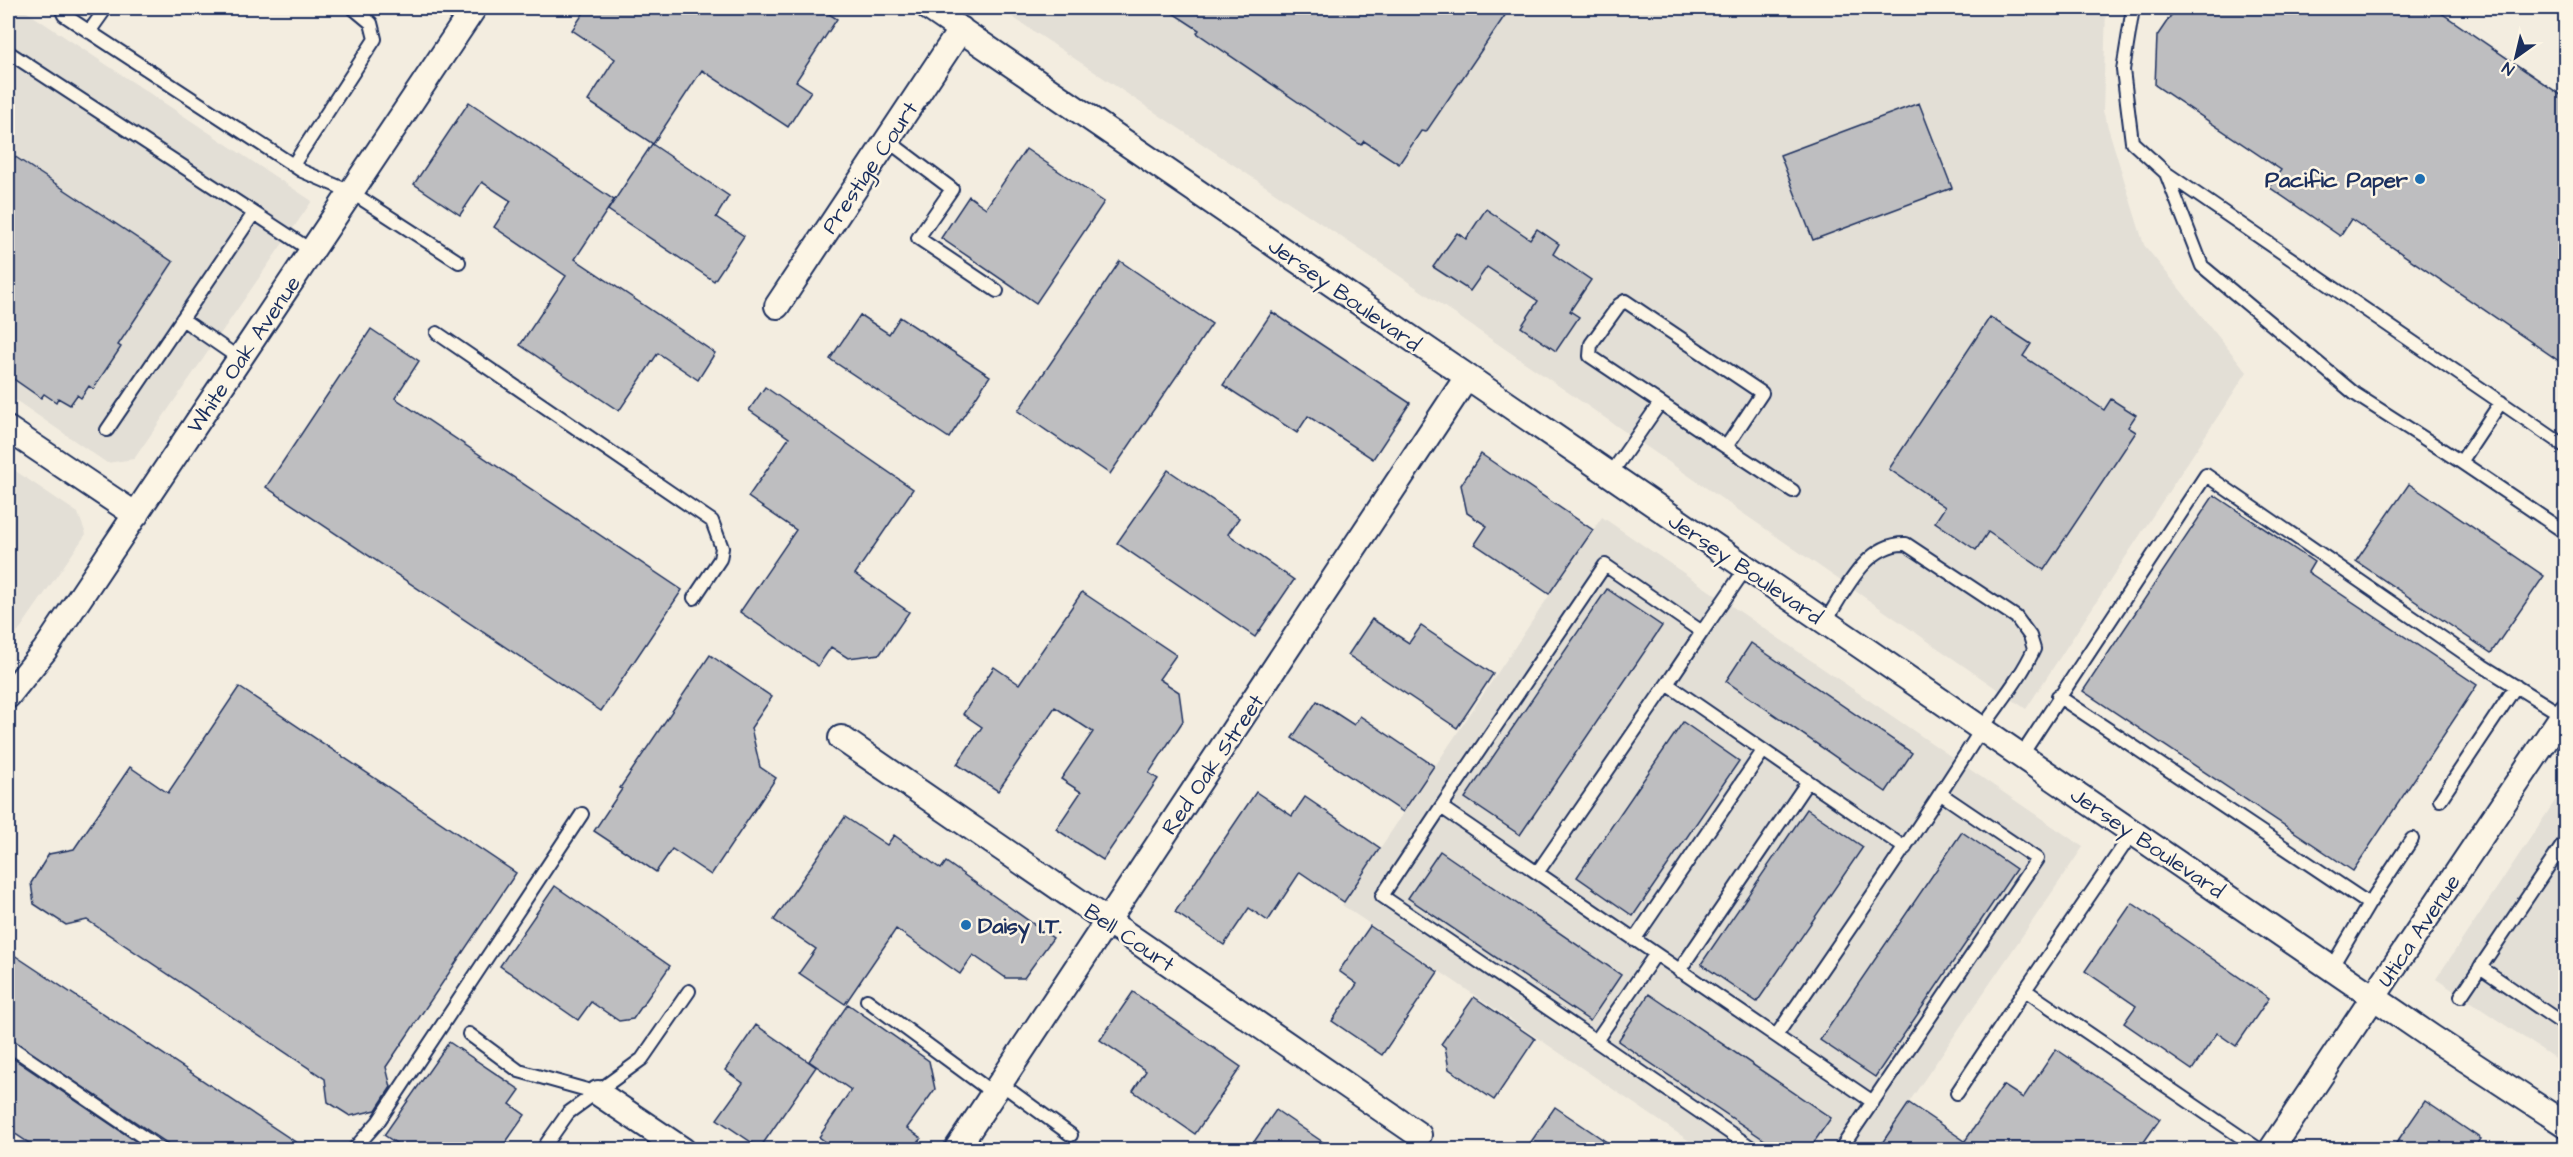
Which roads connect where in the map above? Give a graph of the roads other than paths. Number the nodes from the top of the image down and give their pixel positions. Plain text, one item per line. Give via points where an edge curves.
1 (61, 8) edge
2 (106, 8) edge
3 (353, 8) edge
4 (474, 8) edge
5 (929, 8) edge
6 (2133, 8) edge
7 (961, 29) junction
8 (89, 32) junction
9 (8, 52) edge
10 (887, 140) junction
11 (293, 165) junction
12 (2166, 173) junction
13 (351, 192) junction
14 (254, 213) junction
15 (312, 251) junction
16 (459, 262) dead end
17 (997, 291) dead end
18 (777, 306) dead end
19 (182, 319) junction
20 (437, 333) dead end
21 (240, 359) junction
22 (1467, 377) junction
23 (2501, 402) junction
24 (1660, 403) junction
25 (8, 429) edge
26 (107, 430) dead end
27 (1726, 447) junction
28 (2565, 447) edge
29 (2461, 462) junction
30 (1610, 475) junction
31 (1793, 491) dead end
32 (136, 515) junction
33 (2565, 533) edge
34 (1746, 568) junction
35 (694, 598) dead end
36 (1825, 622) junction
37 (1702, 632) junction
38 (1668, 684) junction
39 (2516, 686) junction
40 (8, 696) edge
41 (2058, 696) junction
42 (2564, 712) edge
43 (1982, 729) junction
44 (841, 738) dead end
45 (1763, 751) junction
46 (2020, 756) junction
47 (1808, 781) junction
48 (1941, 794) junction
49 (2440, 801) dead end
50 (1441, 807) junction
51 (582, 814) dead end
52 (2133, 832) junction
53 (2412, 839) dead end
54 (2565, 840) edge
55 (1905, 848) junction
56 (1537, 873) junction
57 (2369, 904) junction
58 (1107, 921) junction
59 (1634, 940) junction
60 (1655, 955) junction
61 (2480, 967) junction
62 (2331, 968) junction
63 (1679, 971) junction
64 (2025, 990) junction
65 (689, 991) dead end
66 (2373, 996) junction
67 (2461, 996) dead end
68 (867, 1000) dead end
69 (2565, 1026) edge
70 (469, 1034) dead end
71 (1776, 1036) junction
72 (1596, 1041) junction
73 (8, 1045) edge
74 (997, 1088) junction
75 (598, 1093) junction
76 (1957, 1094) dead end
77 (1873, 1102) junction
78 (2565, 1125) edge
79 (1071, 1135) dead end
80 (1419, 1135) dead end
81 (2565, 1145) edge
82 (162, 1149) edge
83 (353, 1149) edge
84 (542, 1149) edge
85 (683, 1149) edge
86 (956, 1149) edge
87 (1755, 1149) edge
88 (1840, 1149) edge
89 (2260, 1149) edge
90 (2271, 1149) edge
91 (2563, 1149) edge

1 - 8 lane via 64,15
2 - 8 lane
3 - 11 lane via 371,23 375,39
4 - 13 street, White Oak Avenue
5 - 7 street, Jersey Boulevard
6 - 12 lane via 2123,70 2132,142
7 - 10 street, Prestige Court
7 - 22 street, Jersey Boulevard
8 - 11 lane
9 - 14 lane
10 - 17 lane via 952,189 918,238
10 - 18 street, Prestige Court
11 - 13 lane
12 - 23 lane
12 - 29 lane via 2202,266 2355,394
13 - 15 street, White Oak Avenue
13 - 16 lane
14 - 15 lane
14 - 19 lane
15 - 21 street, White Oak Avenue
19 - 21 lane
19 - 26 lane
20 - 35 lane via 712,521 722,548 720,559
21 - 32 street, White Oak Avenue
22 - 30 street, Jersey Boulevard
22 - 58 street, Red Oak Street
23 - 28 lane
23 - 29 lane
24 - 27 lane
24 - 27 lane via 1590,356 1591,344 1625,301 1762,393
24 - 30 lane
25 - 32 street
27 - 31 lane
29 - 33 lane
30 - 34 street, Jersey Boulevard
32 - 40 street, White Oak Avenue via 45,650
34 - 36 street, Jersey Boulevard
34 - 37 lane
36 - 43 street, Jersey Boulevard
36 - 43 lane via 1859,571 1873,555 1894,543 1906,544 2016,617 2034,649
37 - 38 lane
37 - 50 lane via 1605,565
38 - 45 lane
38 - 56 lane
39 - 41 lane via 2206,475
39 - 42 lane
39 - 49 lane
41 - 46 lane
41 - 57 lane
42 - 66 street, Utica Avenue
43 - 46 street, Jersey Boulevard
43 - 48 lane
44 - 58 street, Bell Court
45 - 47 lane
45 - 59 lane
46 - 52 street, Jersey Boulevard
47 - 55 lane
47 - 63 lane
48 - 55 lane
48 - 77 lane via 2037,859
50 - 56 lane
50 - 72 lane via 1382,896
51 - 83 lane via 378,1122
52 - 62 street, Jersey Boulevard
52 - 64 lane
53 - 57 lane
54 - 61 lane
55 - 71 lane
56 - 59 lane
57 - 62 lane
58 - 74 street, Red Oak Street
58 - 80 street, Bell Court
59 - 60 lane
60 - 63 lane
60 - 72 lane
61 - 67 lane
61 - 69 lane
62 - 66 street, Jersey Boulevard
63 - 71 lane
64 - 76 lane
64 - 89 lane
65 - 75 lane via 642,1059
66 - 78 street, Jersey Boulevard
66 - 90 street, Utica Avenue
68 - 74 lane
70 - 75 lane via 519,1071
71 - 77 lane
72 - 87 lane
73 - 82 lane
74 - 79 lane
74 - 86 street, Red Oak Street
75 - 84 lane via 568,1113
75 - 85 street
77 - 88 lane
81 - 91 lane

